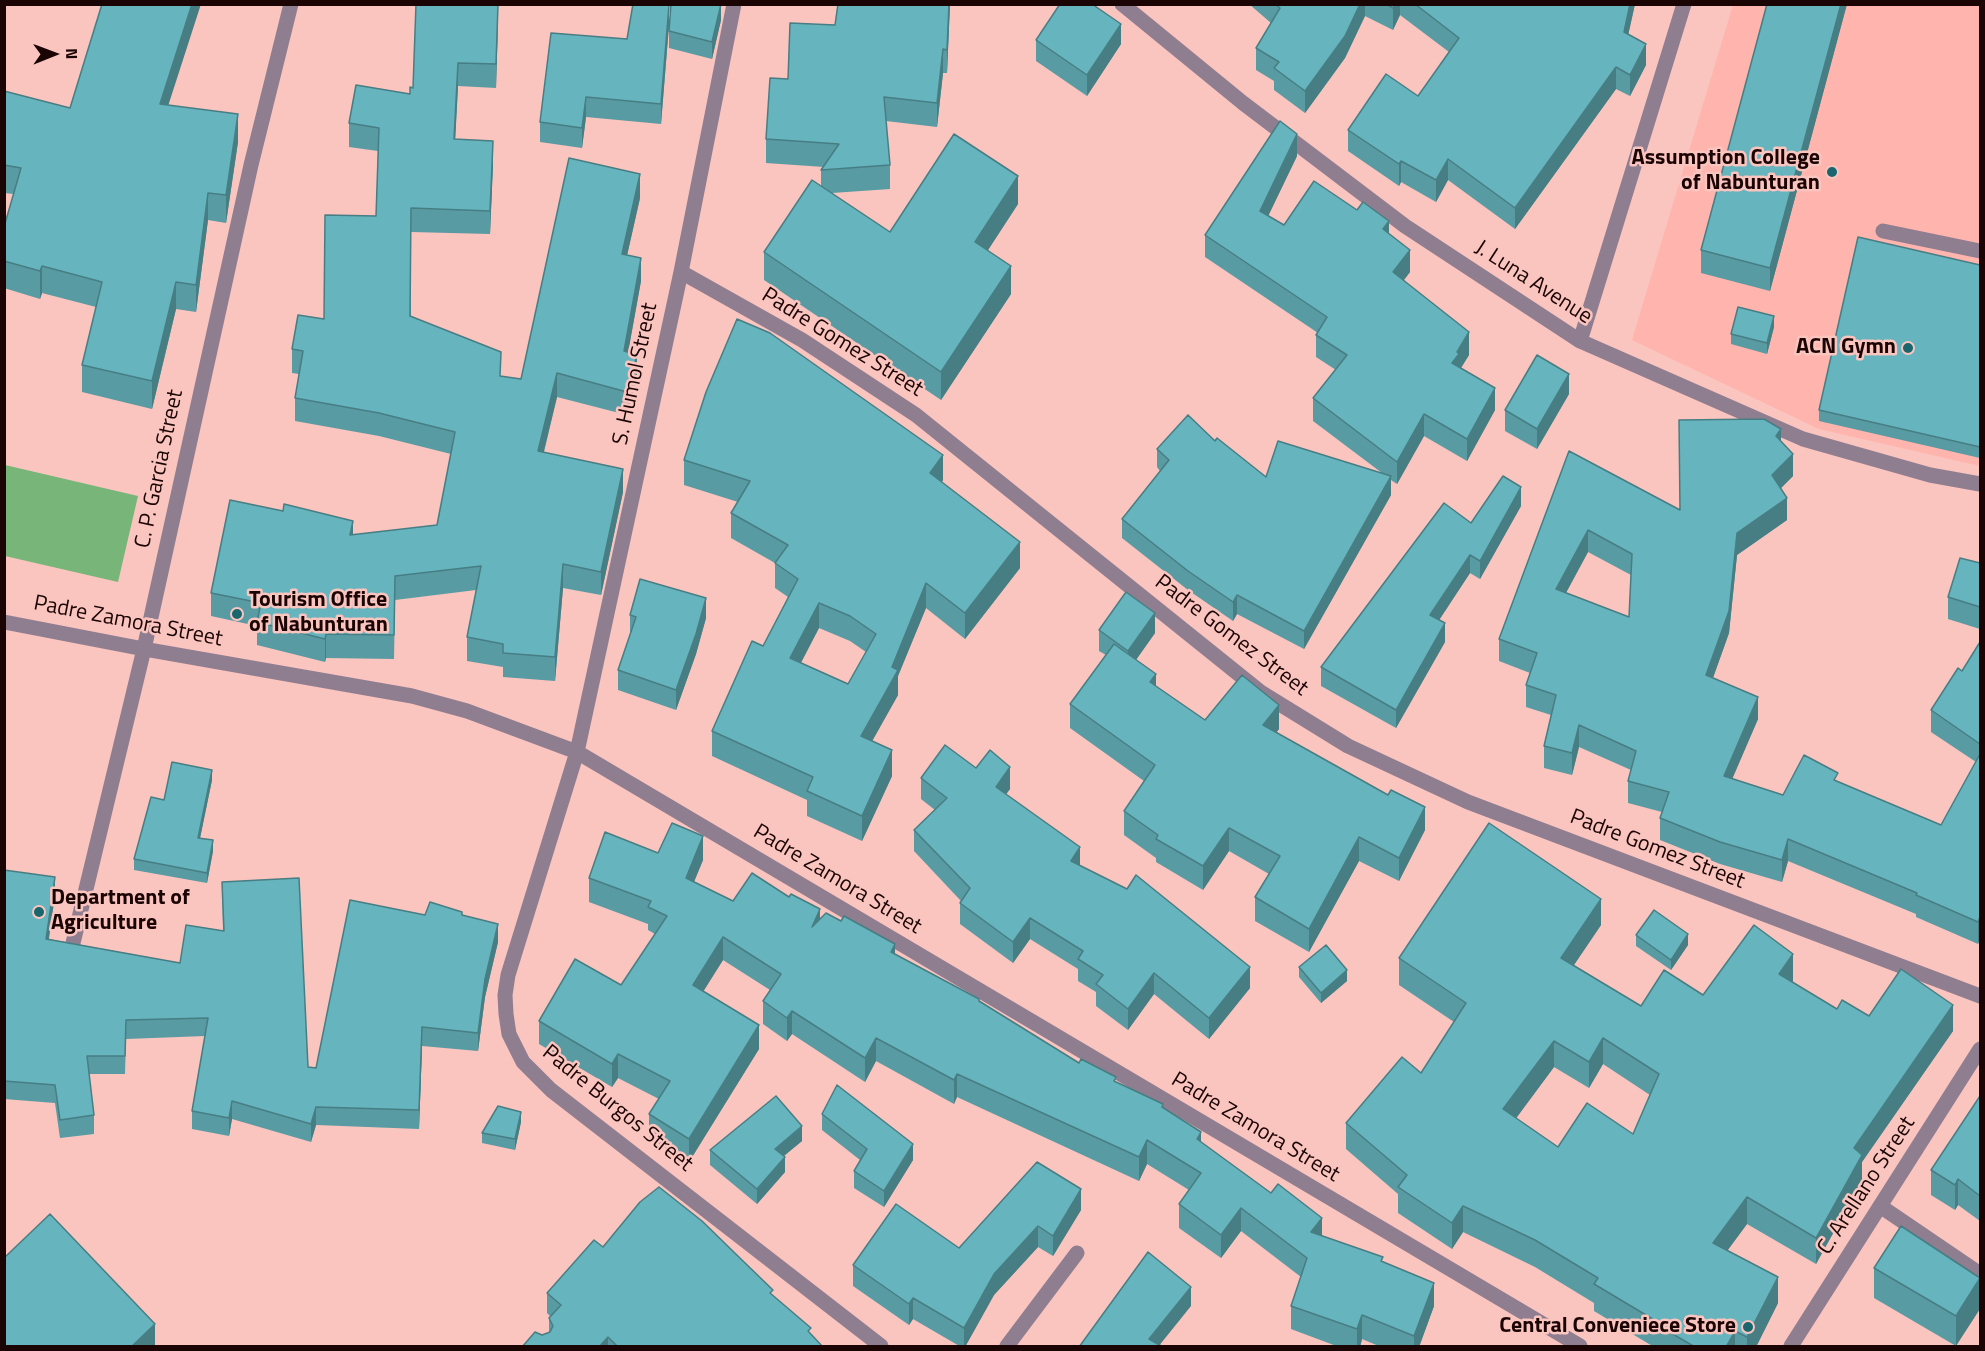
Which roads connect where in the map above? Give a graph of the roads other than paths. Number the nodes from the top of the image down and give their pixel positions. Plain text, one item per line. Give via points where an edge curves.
1 (291, 4) edge
2 (734, 4) edge
3 (1122, 4) edge
4 (1684, 4) edge
5 (1883, 231) dead end
6 (1980, 251) edge
7 (681, 272) junction
8 (1580, 341) junction
9 (1980, 484) edge
10 (4, 622) edge
11 (144, 649) junction
12 (577, 752) junction
13 (73, 943) edge
14 (1980, 996) edge
15 (1980, 1049) edge
16 (1880, 1206) junction
17 (1077, 1253) dead end
18 (1980, 1274) edge
19 (881, 1347) edge
20 (1007, 1347) edge
21 (1580, 1347) edge
22 (1791, 1347) edge

1 - 11 street, C. P. Garcia Street via 251,165
2 - 7 street, S. Humol Street
3 - 8 street, J. Luna Avenue via 1405,226
4 - 8 street
5 - 6 street
7 - 12 street, S. Humol Street
7 - 14 street, Padre Gomez Street via 802,340 916,416 1262,693 1348,746 1468,802
8 - 9 street, J. Luna Avenue via 1803,439 1930,475
10 - 11 street, Padre Zamora Street
11 - 12 street, Padre Zamora Street via 412,696 467,711
11 - 13 street, C. P. Garcia Street
12 - 19 street, Padre Burgos Street via 508,975 505,995 509,1034 523,1062 550,1090
12 - 21 street, Padre Zamora Street
15 - 16 street, C. Arellano Street
16 - 18 street
16 - 22 street, C. Arellano Street
17 - 20 street

